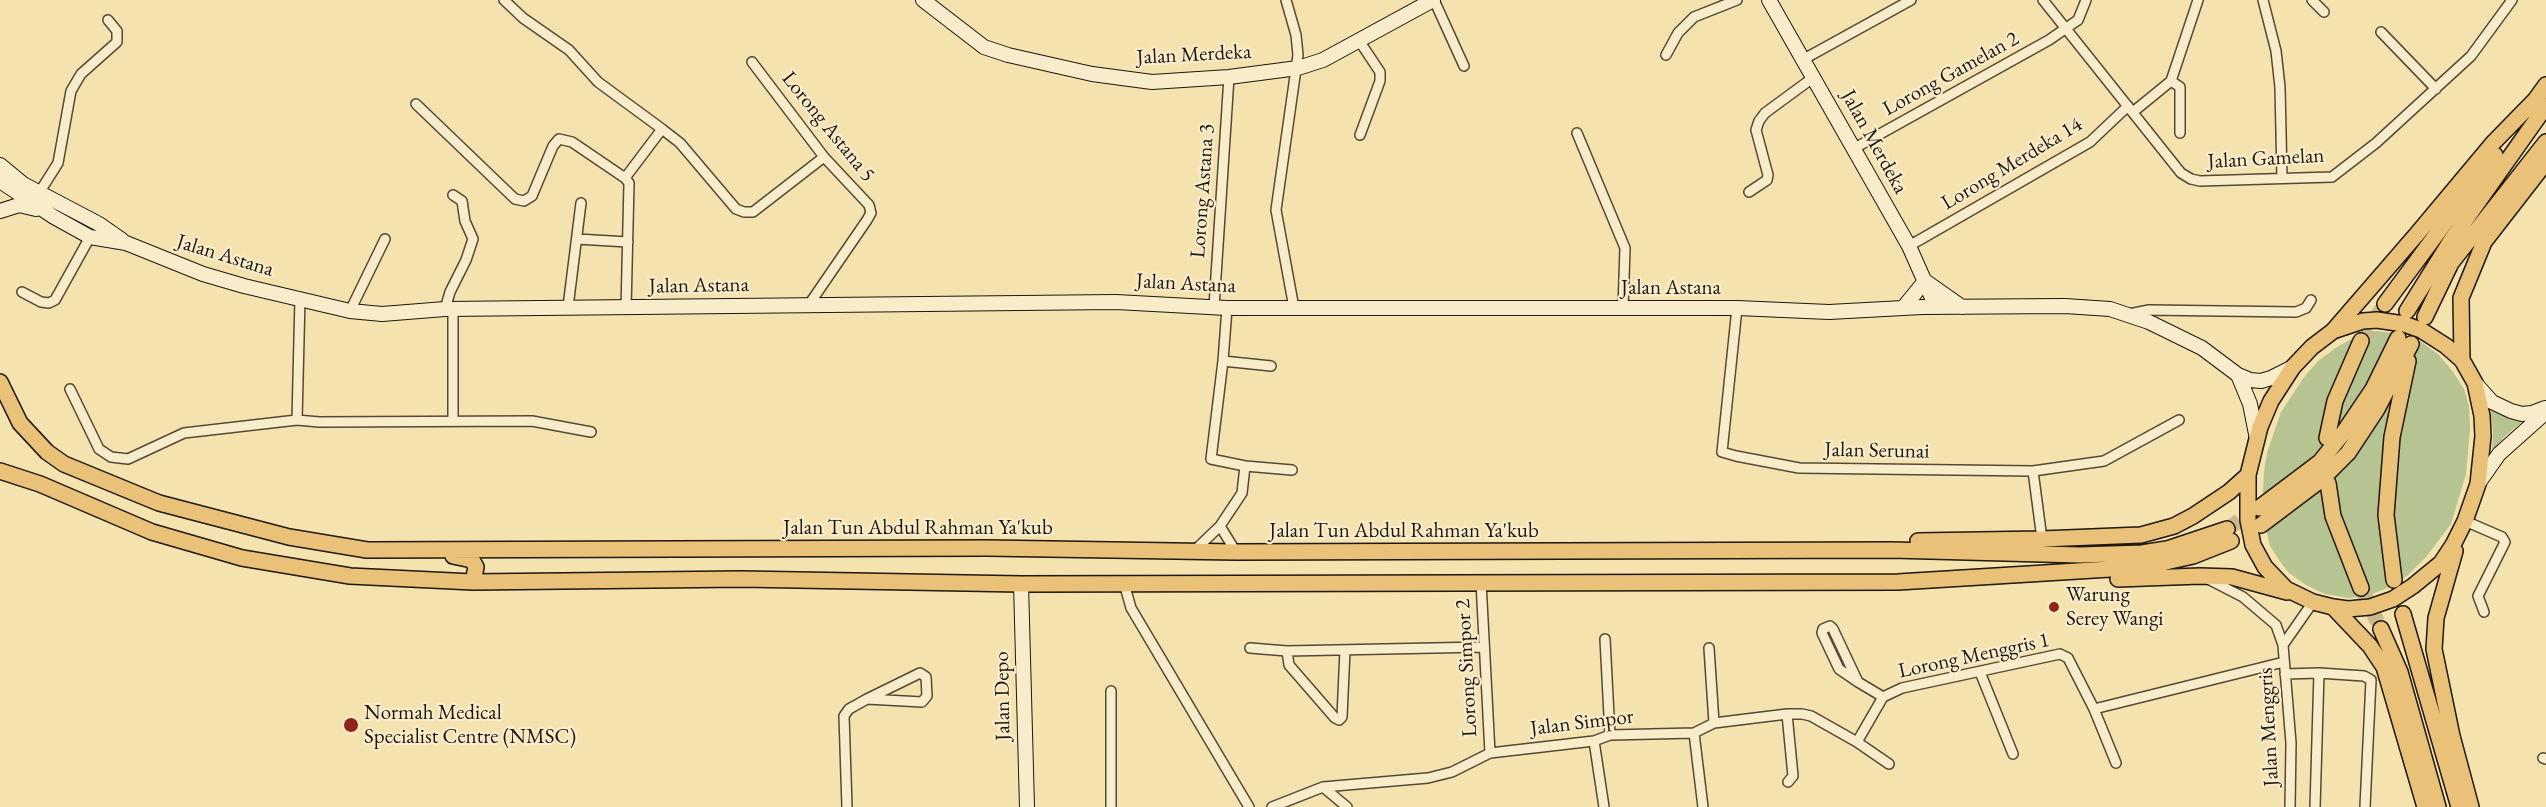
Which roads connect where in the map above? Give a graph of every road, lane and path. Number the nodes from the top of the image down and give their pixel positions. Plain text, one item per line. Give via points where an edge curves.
1 (504, 0) edge
2 (923, 0) edge
3 (1286, 0) edge
4 (1434, 0) edge
5 (1737, 0) edge
6 (1769, 0) edge
7 (1911, 0) edge
8 (2043, 0) edge
9 (2085, 0) edge
10 (2198, 0) edge
11 (2263, 0) edge
12 (2312, 0) edge
13 (2512, 0) edge
14 (2324, 12) dead end
15 (108, 20) dead end
16 (2066, 28) junction
17 (2381, 33) dead end
18 (1360, 42) junction
19 (1666, 55) dead end
20 (1804, 59) junction
21 (752, 62) dead end
22 (1464, 66) dead end
23 (1298, 68) junction
24 (1229, 77) junction
25 (1814, 77) junction
26 (2171, 81) junction
27 (2546, 85) edge
28 (2436, 88) junction
29 (2541, 102) edge
30 (416, 104) dead end
31 (2131, 109) junction
32 (662, 129) junction
33 (1576, 133) dead end
34 (2180, 133) dead end
35 (1360, 135) dead end
36 (2546, 142) edge
37 (1853, 149) junction
38 (824, 158) junction
39 (2546, 162) edge
40 (0, 165) edge
41 (625, 178) junction
42 (2282, 178) junction
43 (9, 184) edge
44 (1749, 192) dead end
45 (39, 193) junction
46 (453, 195) dead end
47 (581, 203) dead end
48 (0, 209) edge
49 (54, 217) junction
50 (90, 237) junction
51 (386, 239) dead end
52 (577, 240) junction
53 (628, 242) junction
54 (126, 243) junction
55 (1908, 246) junction
56 (1925, 281) junction
57 (22, 292) dead end
58 (300, 298) junction
59 (2311, 300) dead end
60 (2385, 304) tunnel mouth
61 (808, 306) junction
62 (568, 307) junction
63 (1220, 307) junction
64 (1936, 307) junction
65 (1962, 307) junction
66 (1293, 308) junction
67 (1737, 308) junction
68 (1903, 308) junction
69 (449, 309) junction
70 (626, 309) junction
71 (1623, 309) junction
72 (350, 311) junction
73 (2407, 311) dead end
74 (2129, 314) junction
75 (2424, 317) dead end
76 (2333, 331) junction
77 (2361, 341) tunnel mouth
78 (2404, 341) junction
79 (2462, 360) junction
80 (1223, 361) junction
81 (1271, 366) dead end
82 (2293, 367) junction
83 (2238, 375) junction
84 (0, 381) edge
85 (2475, 383) junction
86 (70, 389) dead end
87 (2546, 407) edge
88 (2541, 416) edge
89 (297, 420) junction
90 (453, 420) junction
91 (2179, 420) dead end
92 (591, 432) dead end
93 (2326, 438) dead end
94 (2257, 440) junction
95 (1245, 466) junction
96 (1292, 470) dead end
97 (0, 471) edge
98 (2033, 471) junction
99 (2248, 475) junction
100 (2328, 483) dead end
101 (2478, 484) junction
102 (2259, 508) tunnel mouth
103 (2261, 525) tunnel mouth
104 (1220, 526) junction
105 (2463, 527) junction
106 (2042, 539) junction
107 (367, 550) junction
108 (1892, 550) junction
109 (1194, 551) junction
110 (1236, 552) junction
111 (2200, 576) junction
112 (2394, 580) dead end
113 (473, 582) junction
114 (1482, 582) junction
115 (1898, 582) junction
116 (1124, 583) junction
117 (1022, 584) junction
118 (2361, 588) tunnel mouth
119 (2297, 595) junction
120 (2313, 602) junction
121 (2332, 607) junction
122 (2484, 612) dead end
123 (2403, 614) dead end
124 (2381, 629) tunnel mouth
125 (1605, 639) dead end
126 (2283, 645) junction
127 (1483, 647) junction
128 (1250, 648) dead end
129 (1709, 648) dead end
130 (1345, 650) junction
131 (1287, 651) junction
132 (2284, 662) junction
133 (1980, 672) junction
134 (2319, 673) junction
135 (2285, 674) junction
136 (1858, 682) junction
137 (1111, 691) dead end
138 (1883, 697) junction
139 (867, 699) junction
140 (2094, 709) junction
141 (1786, 714) junction
142 (1714, 723) junction
143 (1694, 733) junction
144 (1610, 735) junction
145 (1594, 741) junction
146 (1857, 742) junction
147 (1490, 753) junction
148 (2013, 754) dead end
149 (2116, 763) dead end
150 (1889, 764) dead end
151 (1788, 782) dead end
152 (1323, 787) junction
153 (847, 807) edge
154 (1027, 807) edge
155 (1111, 807) edge
156 (1249, 807) edge
157 (1272, 807) edge
158 (1347, 807) edge
159 (1604, 807) edge
160 (1702, 807) edge
161 (2290, 807) edge
162 (2315, 807) edge
163 (2365, 807) edge
164 (2425, 807) edge
165 (2438, 807) edge
166 (2459, 807) edge
167 (2471, 807) edge

1 - 32 street via 569,50 598,82
2 - 24 main road, Jalan Merdeka via 984,47 1008,55 1092,74 1152,82
3 - 23 street via 1296,35
4 - 18 main road, Jalan Merdeka
4 - 22 street
5 - 19 street via 1694,17 1678,33
6 - 20 main road, Jalan Merdeka
7 - 20 street
8 - 16 street, Jalan Gamelan
9 - 16 street via 2078,20
10 - 26 street
11 - 42 street via 2280,87
12 - 14 street
13 - 28 street, Jalan Gamelan via 2471,56
15 - 45 street via 117,31 117,42 81,74 71,91 58,163
16 - 31 street, Jalan Gamelan
16 - 37 street, Lorong Gamelan 2
17 - 28 street
18 - 23 main road, Jalan Merdeka
18 - 35 street via 1380,72
20 - 25 main road, Jalan Merdeka
21 - 38 street, Lorong Astana 5
23 - 24 main road, Jalan Merdeka
23 - 66 street via 1276,210
24 - 63 street, Lorong Astana 3
25 - 37 main road, Jalan Merdeka
25 - 44 street via 1759,121 1756,130 1768,175 1767,180
26 - 31 street, Lorong Merdeka 14
26 - 34 street via 2180,87
27 - 29 main road
28 - 42 street, Jalan Gamelan via 2332,177
29 - 60 main road
29 - 73 main road
29 - 76 main road via 2493,143
30 - 41 street via 515,199 524,201 532,196 559,139 572,142
31 - 42 street, Jalan Gamelan via 2181,173 2191,179
31 - 55 street, Lorong Merdeka 14 via 2090,142
32 - 38 street via 680,143 736,209 744,212 753,212
32 - 41 street
33 - 71 street via 1625,248
36 - 75 main road via 2451,263
37 - 55 main road, Jalan Merdeka
38 - 61 street, Lorong Astana 5 via 869,205 871,213
39 - 79 main road via 2484,242 2469,273 2461,298
40 - 43 main road, Jalan Astana
41 - 53 street via 629,183
43 - 45 main road, Jalan Astana
43 - 48 main road
43 - 49 main road, Jalan Astana
45 - 54 main road, Jalan Astana via 99,224
46 - 69 street via 462,201 473,239 450,292
47 - 52 street
48 - 49 main road via 29,206
49 - 50 main road, Jalan Astana
50 - 54 main road, Jalan Astana
50 - 57 street via 55,300 41,302
51 - 72 street
52 - 53 street
52 - 62 street
53 - 70 street
54 - 58 main road, Jalan Astana via 203,274
55 - 56 main road, Jalan Merdeka
56 - 64 main road, Jalan Merdeka
56 - 65 main road
56 - 68 main road
58 - 72 main road, Jalan Astana
58 - 89 street
59 - 74 street via 2306,308 2296,312 2149,309
61 - 63 main road, Jalan Astana via 1134,302
61 - 70 main road, Jalan Astana
62 - 69 main road, Jalan Astana
62 - 70 main road, Jalan Astana
63 - 66 main road, Jalan Astana
63 - 80 street, Lorong Astana 3
64 - 65 main road, Jalan Astana
64 - 68 main road, Jalan Astana
65 - 74 main road, Jalan Astana via 2065,306
66 - 71 main road, Jalan Astana
67 - 68 main road, Jalan Astana via 1829,312
67 - 71 main road, Jalan Astana
67 - 98 street, Jalan Serunai via 1722,452 1799,468
69 - 72 main road, Jalan Astana via 382,314
69 - 90 street
74 - 83 main road, Jalan Astana via 2185,338
76 - 79 main road via 2363,321 2404,324 2421,330
76 - 82 main road
77 - 93 main road via 2335,401
78 - 102 main road via 2320,462
78 - 103 main road via 2377,409 2348,453 2322,479
78 - 112 main road via 2386,515
79 - 85 main road
80 - 81 street
80 - 95 street, Lorong Astana 3 via 1210,459
82 - 83 main road via 2261,381
82 - 94 main road via 2271,401
83 - 94 main road via 2250,404
84 - 107 main road, Jalan Tun Abdul Rahman Ya'kub via 20,423 39,445 64,464 159,503 289,537
85 - 87 main road via 2492,402 2511,411 2532,413
85 - 101 main road via 2483,424
86 - 89 street via 99,449 111,457 128,459 184,433
88 - 101 main road via 2499,454
89 - 90 street
90 - 92 street via 532,420
91 - 98 street, Jalan Serunai via 2104,461
94 - 99 main road
95 - 96 street
95 - 104 street via 1242,494
97 - 113 main road via 152,532 242,558 350,576
98 - 106 street
99 - 106 main road via 2229,492 2174,526 2141,535
99 - 119 main road via 2248,520 2253,545 2275,580
100 - 118 main road via 2333,516
101 - 105 main road
104 - 109 street
104 - 110 street
105 - 121 main road via 2441,562 2393,599 2359,609
105 - 122 street via 2502,537 2505,542 2478,596
105 - 167 main road via 2442,592 2434,649
106 - 108 main road via 1916,541
107 - 109 main road, Jalan Tun Abdul Rahman Ya'kub
107 - 113 main road via 463,556 476,567
108 - 110 main road, Jalan Tun Abdul Rahman Ya'kub
108 - 115 main road, Jalan Tun Abdul Rahman Ya'kub via 2142,553 2229,535 2193,556 2143,567
109 - 110 main road, Jalan Tun Abdul Rahman Ya'kub
111 - 115 main road via 1928,590
111 - 119 main road via 2232,577
111 - 126 street, Jalan Menggris via 2232,590 2276,625
113 - 117 main road via 742,579
114 - 115 main road
114 - 116 main road
114 - 127 street, Lorong Simpor 2
116 - 117 main road
116 - 156 street via 1131,608
117 - 154 main road, Jalan Depo
119 - 120 main road
120 - 121 main road
120 - 126 street, Jalan Menggris
121 - 164 main road via 2370,646 2384,667
123 - 166 main road
124 - 165 main road via 2400,672
125 - 144 street
126 - 132 street, Jalan Menggris
127 - 130 street
127 - 147 street, Lorong Simpor 2
128 - 131 street
129 - 142 street
130 - 131 street
130 - 131 street via 1340,720 1289,665
132 - 135 street, Jalan Menggris
132 - 140 street
133 - 138 street, Lorong Menggris 1 via 1902,688
133 - 140 street, Lorong Menggris 1 via 2060,654 2068,658
133 - 148 street
134 - 135 street
134 - 162 street
134 - 163 street via 2364,676 2371,680
135 - 161 street, Jalan Menggris
136 - 136 street via 1839,669 1822,629 1833,629
136 - 138 street
137 - 155 street
138 - 146 street, Lorong Menggris 1
139 - 139 street via 922,702 927,696 926,677 920,673
139 - 153 street via 844,716
140 - 149 street, Lorong Menggris 1
141 - 142 street, Jalan Simpor
141 - 146 street, Jalan Simpor via 1811,716
141 - 151 street via 1792,776
142 - 143 street, Jalan Simpor
143 - 144 street, Jalan Simpor
143 - 160 street
144 - 145 street, Jalan Simpor
145 - 147 street, Jalan Simpor
145 - 159 street
146 - 150 street, Jalan Simpor
147 - 152 street, Jalan Simpor via 1452,772 1428,778
152 - 157 street, Jalan Simpor
152 - 158 street

